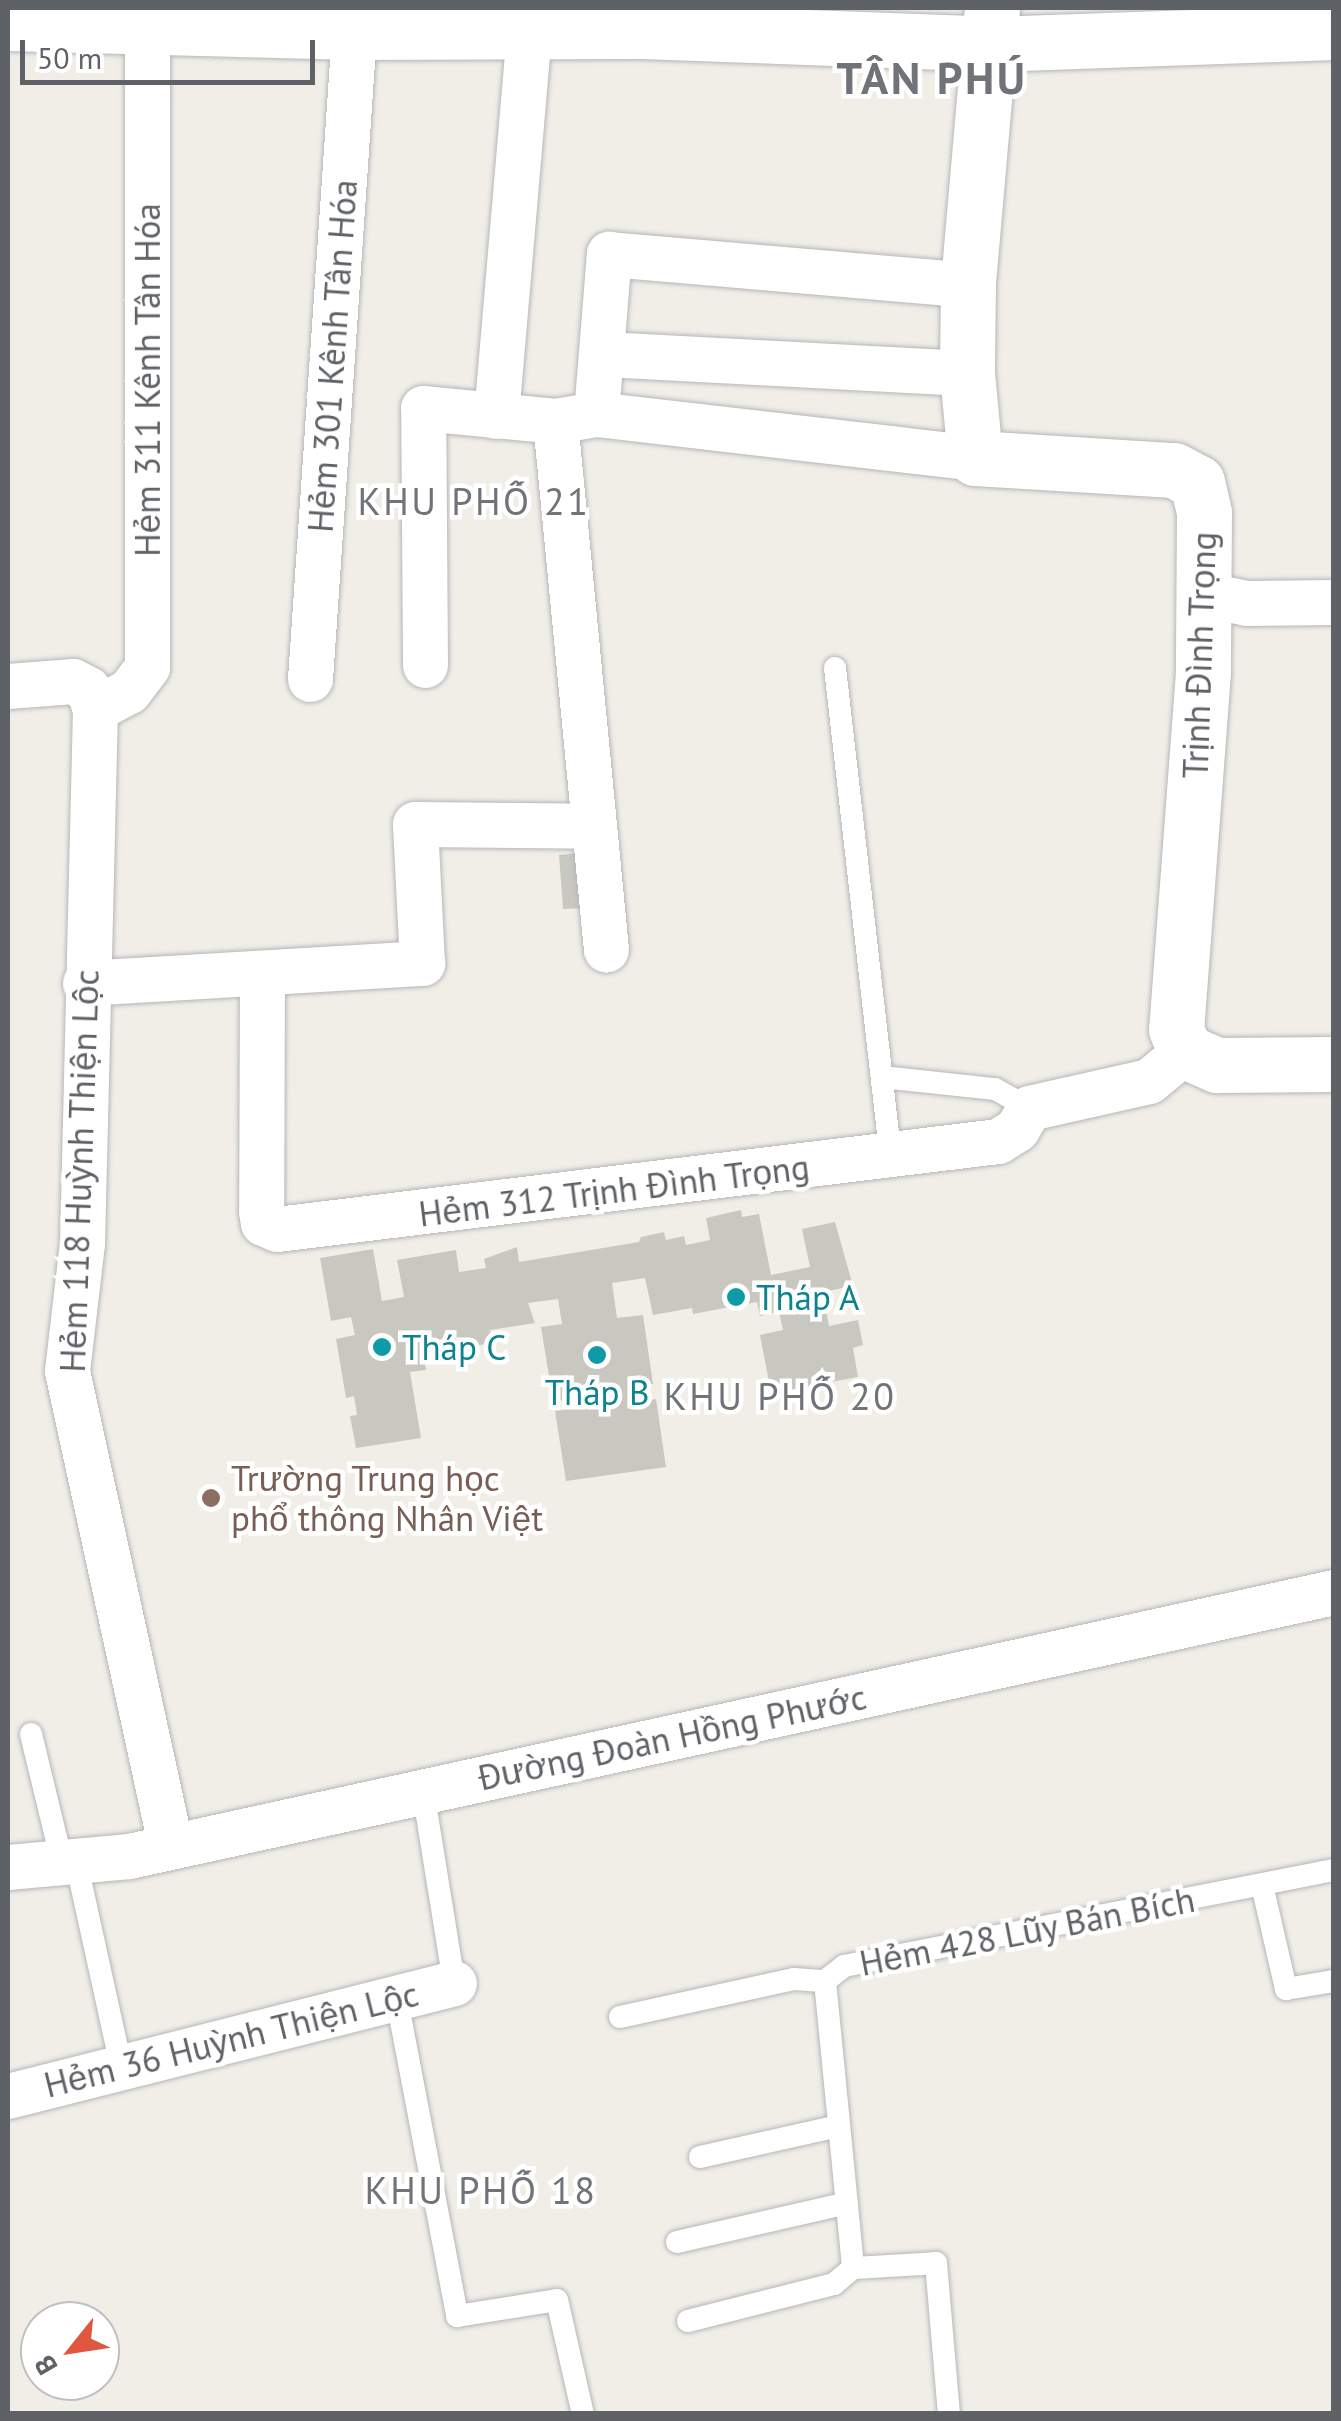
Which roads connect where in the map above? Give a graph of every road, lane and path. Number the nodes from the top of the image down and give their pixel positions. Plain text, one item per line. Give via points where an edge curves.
1 (8, 24) edge
2 (147, 26) junction
3 (992, 26) edge
4 (528, 28) junction
5 (354, 32) junction
6 (1334, 32) edge
7 (968, 285) junction
8 (603, 354) junction
9 (967, 373) junction
10 (496, 416) junction
11 (576, 418) junction
12 (975, 458) junction
13 (1206, 595) junction
14 (1334, 602) edge
15 (425, 665) dead end
16 (834, 668) dead end
17 (310, 679) dead end
18 (8, 686) edge
19 (95, 709) junction
20 (594, 826) junction
21 (606, 950) dead end
22 (262, 973) junction
23 (85, 983) junction
24 (1185, 1051) junction
25 (1334, 1064) edge
26 (882, 1076) junction
27 (1028, 1108) junction
28 (892, 1157) junction
29 (1334, 1592) edge
30 (31, 1734) dead end
31 (423, 1792) junction
32 (172, 1847) junction
33 (69, 1861) junction
34 (8, 1867) edge
35 (1334, 1870) edge
36 (1262, 1884) junction
37 (824, 1981) junction
38 (1334, 1981) edge
39 (454, 1983) joint
40 (396, 1994) junction
41 (620, 2017) dead end
42 (121, 2066) junction
43 (8, 2096) edge
44 (839, 2126) junction
45 (700, 2158) dead end
46 (846, 2204) junction
47 (677, 2242) dead end
48 (853, 2268) junction
49 (688, 2321) dead end
50 (583, 2414) edge
51 (948, 2414) edge

1 - 2 street
2 - 5 street
2 - 19 street, Hẻm 311 Kênh Tân Hóa via 147,666 129,691
3 - 4 street
3 - 6 street
3 - 7 street
4 - 5 street
4 - 10 street
5 - 17 street, Hẻm 301 Kênh Tân Hóa
7 - 8 street via 610,254
7 - 9 street
8 - 9 street
8 - 11 street
9 - 12 street
10 - 11 street
10 - 15 street via 423,408
11 - 12 street
11 - 20 street
12 - 13 street, Trịnh Đình Trọng via 1174,470 1197,482
13 - 14 street via 1247,603
13 - 24 street, Trịnh Đình Trọng via 1176,1029
16 - 26 lane
18 - 19 street via 74,681 88,689
19 - 23 street, Hẻm 118 Huỳnh Thiện Lộc
20 - 21 street
20 - 22 street via 415,824 422,963
22 - 23 street
22 - 28 street, Hẻm 312 Trịnh Đình Trọng via 261,1211 263,1223 277,1230
23 - 32 street, Hẻm 118 Huỳnh Thiện Lộc via 82,1243 67,1372
24 - 25 street via 1217,1065
24 - 27 street via 1149,1081
26 - 27 lane via 995,1089
26 - 28 lane
27 - 28 street, Hẻm 312 Trịnh Đình Trọng via 1016,1129 998,1141
29 - 31 street, Đường Đoàn Hồng Phước
30 - 33 lane
31 - 32 street, Đường Đoàn Hồng Phước
31 - 39 lane
32 - 33 street, Đường Đoàn Hồng Phước
33 - 34 street, Đường Đoàn Hồng Phước
33 - 42 lane
35 - 36 lane, Hẻm 428 Lũy Bán Bích
36 - 37 lane, Hẻm 428 Lũy Bán Bích via 844,1966
36 - 38 lane via 1286,1989
37 - 41 lane via 794,1979
37 - 44 lane, Hẻm 428 Lũy Bán Bích
39 - 40 street, Hẻm 36 Huỳnh Thiện Lộc
40 - 42 street, Hẻm 36 Huỳnh Thiện Lộc
40 - 50 lane via 456,2316 557,2300
42 - 43 street, Hẻm 36 Huỳnh Thiện Lộc
44 - 45 lane
44 - 46 lane, Hẻm 428 Lũy Bán Bích
46 - 47 lane
46 - 48 lane, Hẻm 428 Lũy Bán Bích
48 - 49 lane via 834,2284
48 - 51 lane via 936,2263

